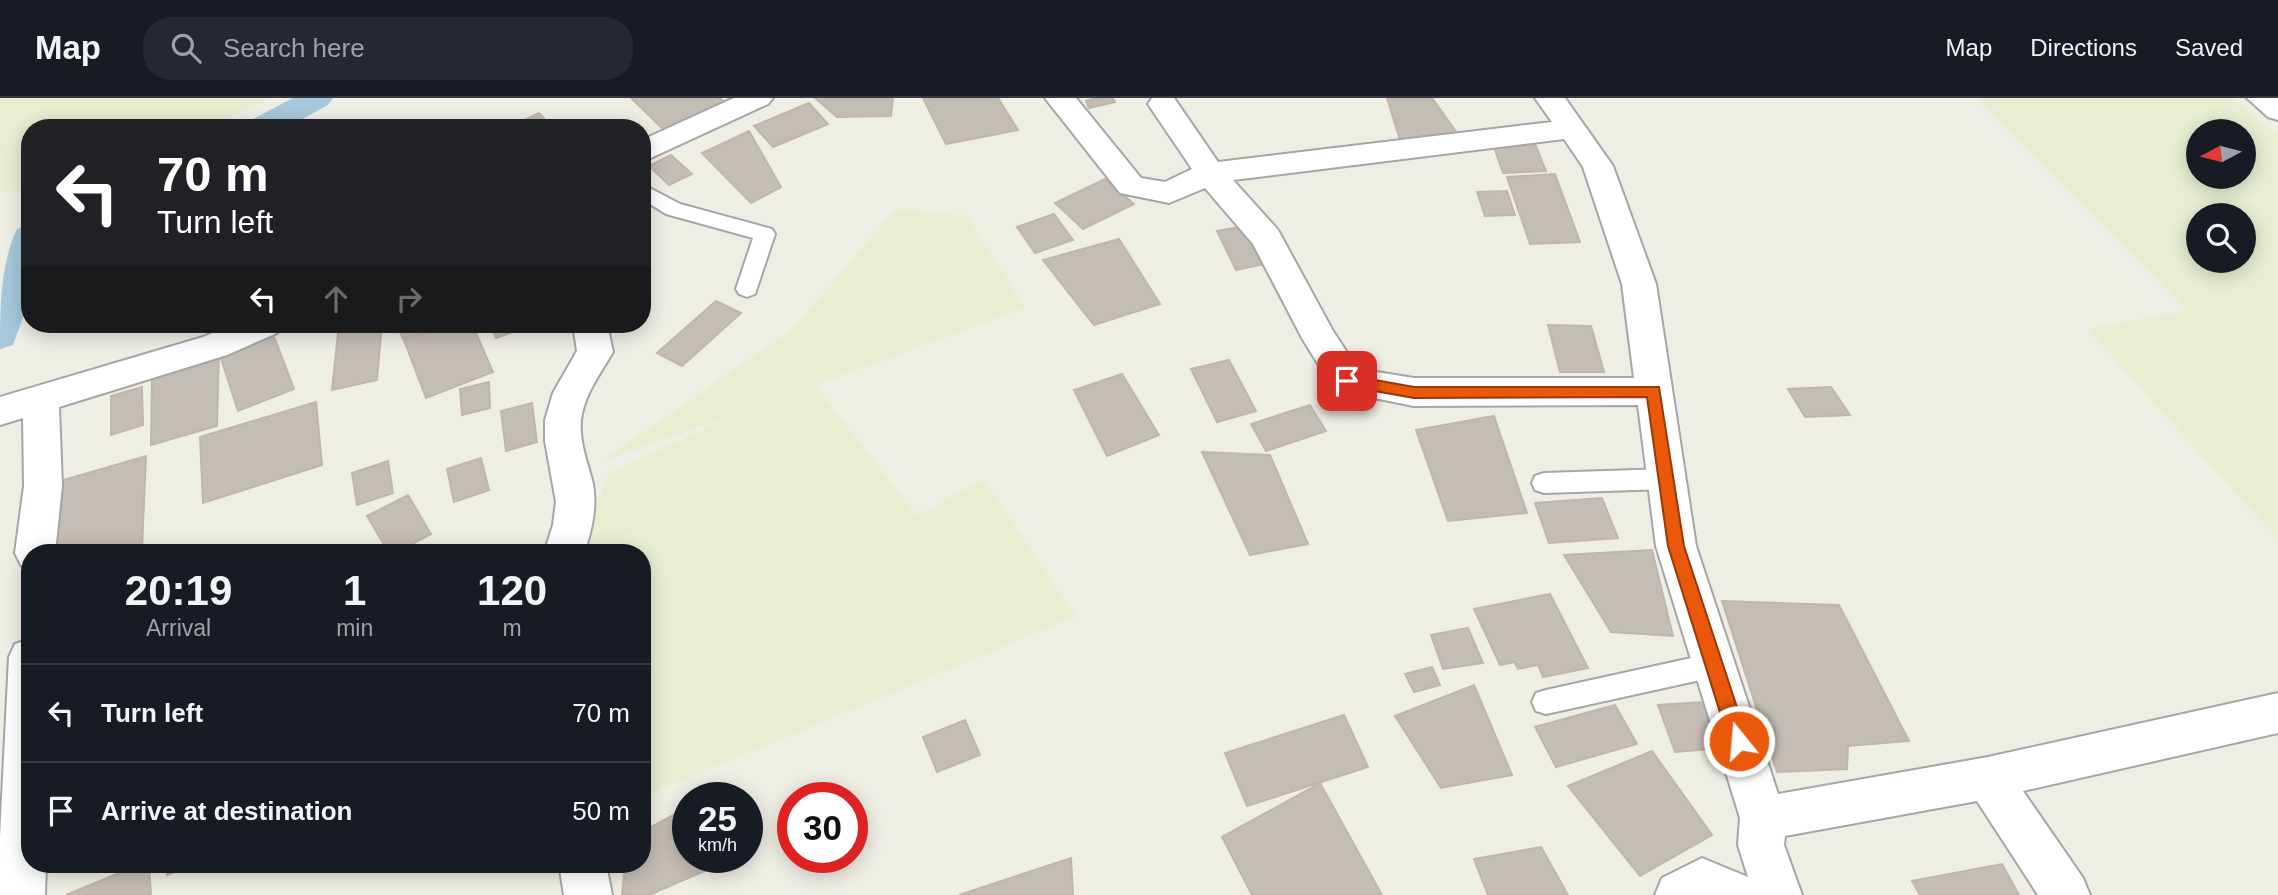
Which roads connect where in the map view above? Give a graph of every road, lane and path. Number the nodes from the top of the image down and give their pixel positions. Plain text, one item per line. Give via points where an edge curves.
1 (758, 98) edge
2 (1060, 98) edge
3 (1550, 98) edge
4 (2262, 98) edge
5 (1163, 104) dead end
6 (2278, 111) edge
7 (1573, 129) junction
8 (651, 148) edge
9 (1210, 173) junction
10 (651, 196) edge
11 (747, 289) dead end
12 (245, 333) edge
13 (592, 333) edge
14 (1654, 391) junction
15 (41, 400) junction
16 (0, 411) edge
17 (1666, 479) junction
18 (1544, 483) dead end
19 (37, 544) edge
20 (567, 544) edge
21 (1714, 665) junction
22 (1546, 702) dead end
23 (2278, 713) edge
24 (1988, 778) junction
25 (1763, 818) junction
26 (22, 873) edge
27 (584, 873) edge
28 (21, 895) edge
29 (588, 895) edge
30 (1679, 895) edge
31 (1735, 895) edge
32 (1778, 895) edge
33 (2066, 895) edge

1 - 8 street
2 - 9 street via 1131,186 1169,193
3 - 7 street
4 - 6 street
5 - 9 street
7 - 9 street
7 - 14 street via 1598,166 1639,284
9 - 14 street via 1266,239 1347,381 1414,392
10 - 11 lane via 673,209 765,234
12 - 15 street
13 - 20 street via 595,352 578,378 563,419 564,453 575,494
14 - 17 street
15 - 16 street
15 - 19 street via 43,486
17 - 18 lane
17 - 21 street via 1676,546
21 - 22 lane
21 - 25 street
23 - 24 street
24 - 25 street
24 - 33 street
25 - 32 street via 1761,845
26 - 28 street
27 - 29 street
30 - 31 street via 1702,881

